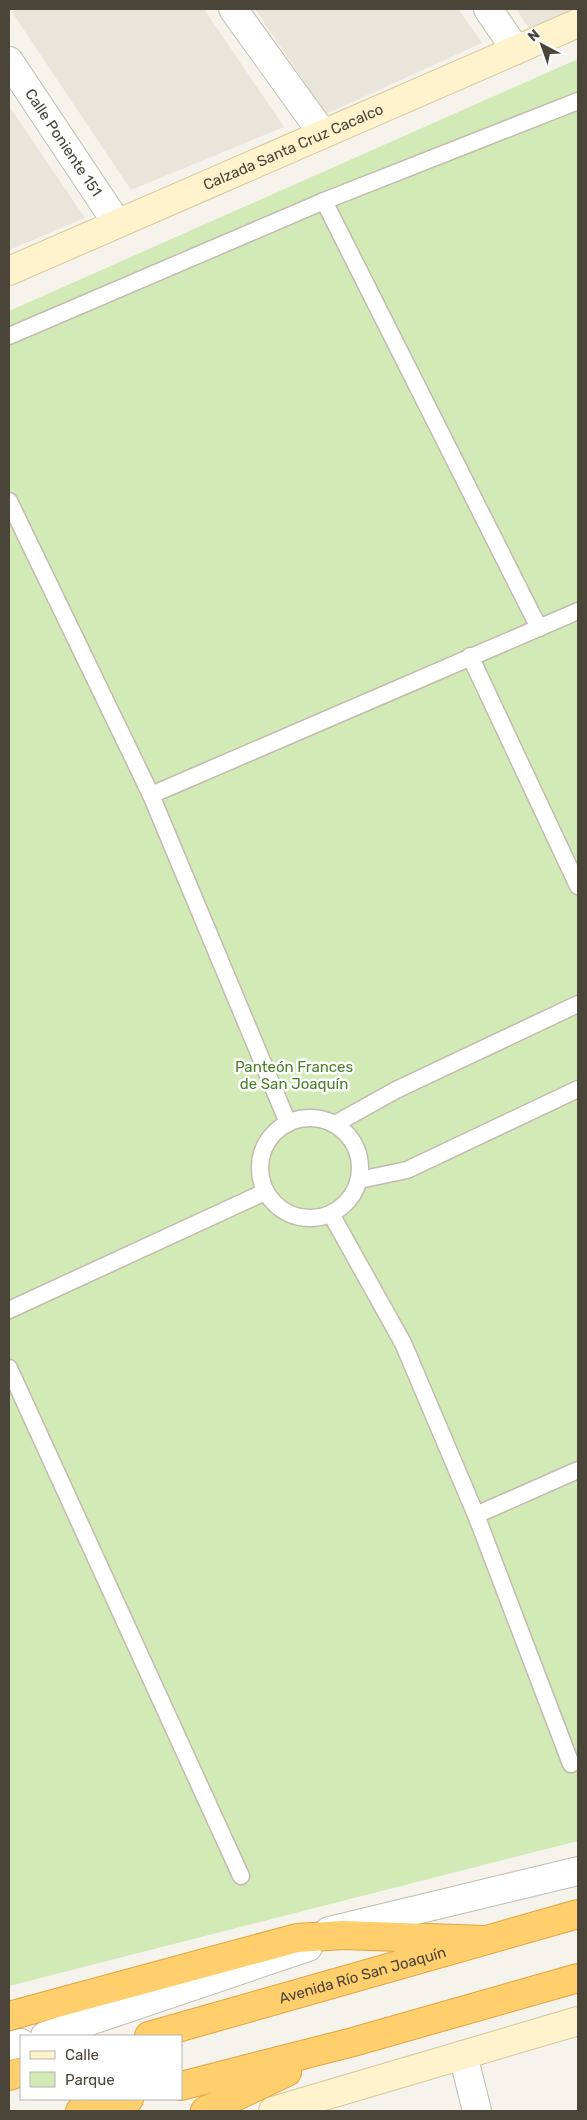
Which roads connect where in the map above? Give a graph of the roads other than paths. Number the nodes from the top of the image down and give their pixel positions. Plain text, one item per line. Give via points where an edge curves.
1 (233, 9) edge
2 (488, 9) edge
3 (578, 22) edge
4 (516, 50) junction
5 (9, 61) edge
6 (578, 101) edge
7 (323, 134) junction
8 (324, 201) junction
9 (117, 223) junction
10 (9, 271) edge
11 (9, 336) edge
12 (9, 502) edge
13 (578, 611) edge
14 (539, 628) junction
15 (470, 656) junction
16 (150, 795) junction
17 (578, 886) edge
18 (578, 1004) edge
19 (578, 1088) edge
20 (288, 1123) junction
21 (335, 1124) junction
22 (359, 1180) junction
23 (265, 1192) junction
24 (332, 1214) junction
25 (9, 1310) edge
26 (9, 1368) edge
27 (578, 1470) edge
28 (476, 1515) junction
29 (571, 1764) dead end
30 (578, 1871) edge
31 (241, 1876) dead end
32 (578, 1914) edge
33 (343, 1935) junction
34 (297, 1938) junction
35 (485, 1940) junction
36 (578, 1978) edge
37 (9, 2016) edge
38 (578, 2021) edge
39 (47, 2035) edge
40 (152, 2035) edge
41 (353, 2042) junction
42 (463, 2055) junction
43 (182, 2086) edge
44 (125, 2100) edge
45 (289, 2109) edge
46 (80, 2111) edge
47 (205, 2111) edge
48 (477, 2111) edge

1 - 7 street
2 - 4 street
3 - 4 street, Calzada Santa Cruz Cacalco
4 - 7 street, Calzada Santa Cruz Cacalco
5 - 9 street, Calle Poniente 151
6 - 8 lane
7 - 9 street, Calzada Santa Cruz Cacalco
8 - 11 lane
8 - 14 lane
9 - 10 street, Calzada Santa Cruz Cacalco
12 - 16 lane
13 - 14 lane
14 - 15 lane
15 - 16 lane
15 - 17 lane
16 - 20 lane
18 - 21 lane via 396,1090
19 - 22 lane via 407,1170
20 - 21 lane via 314,1118
20 - 23 lane via 272,1135 262,1153 260,1173
21 - 22 lane via 351,1138 360,1158
22 - 24 lane via 350,1200
23 - 24 lane via 277,1207 294,1216 313,1219
23 - 25 lane
24 - 28 lane via 403,1343
26 - 31 lane
27 - 28 lane
28 - 29 lane
30 - 34 street
32 - 35 highway, Avenida Río San Joaquín
33 - 34 highway
33 - 35 highway
33 - 39 street
34 - 37 highway
35 - 40 highway, Avenida Río San Joaquín
36 - 41 highway
38 - 42 street
41 - 43 highway
41 - 47 highway
42 - 45 street
42 - 48 street
44 - 46 highway

